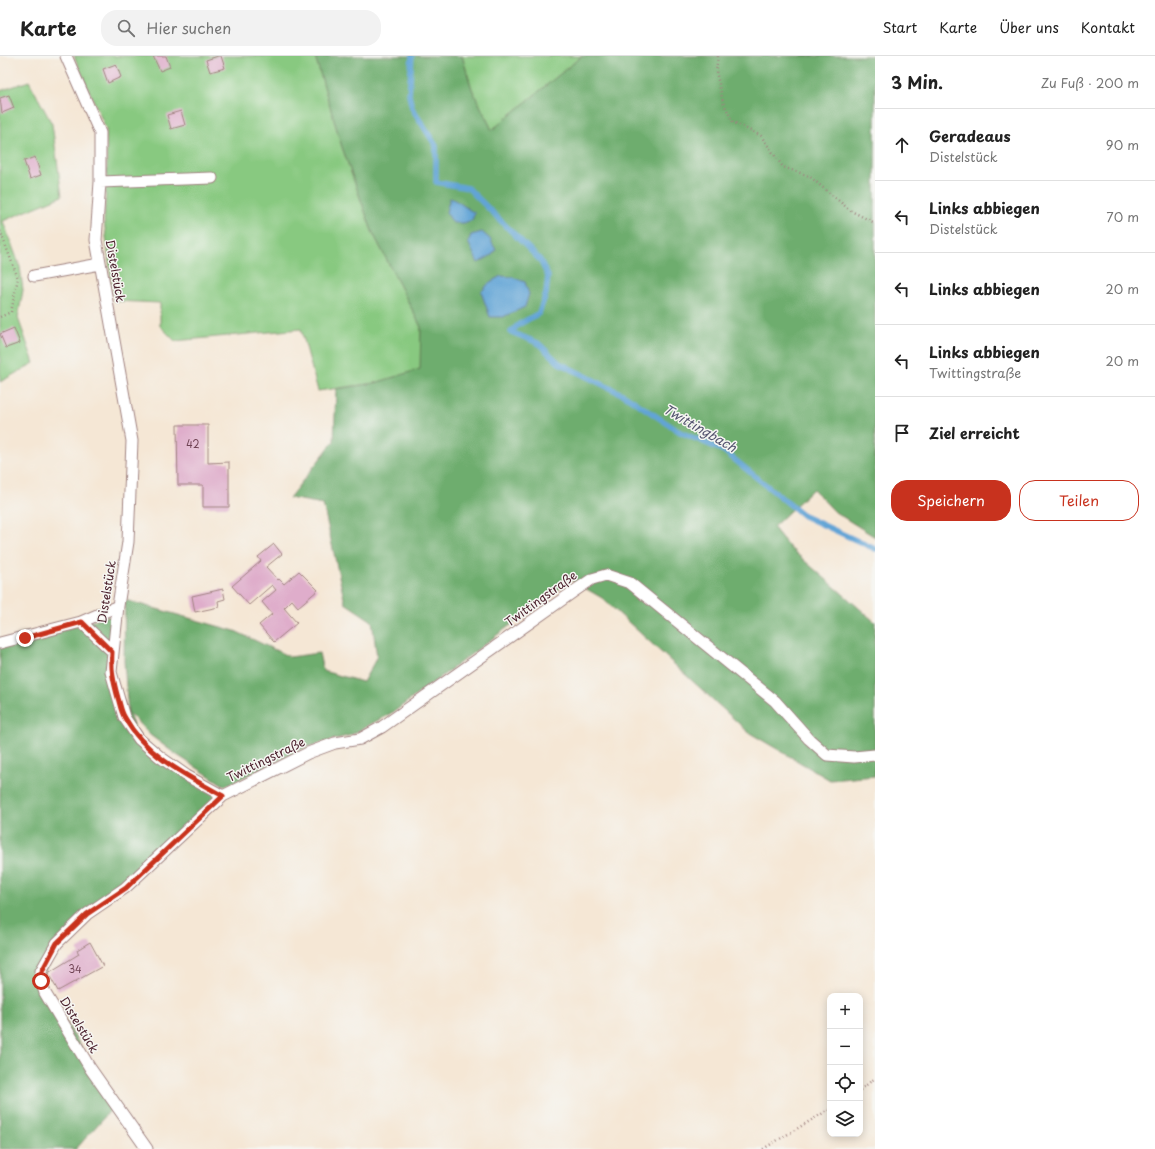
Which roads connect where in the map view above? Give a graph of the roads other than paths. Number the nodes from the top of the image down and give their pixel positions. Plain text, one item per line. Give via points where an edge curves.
1 (66, 56) edge
2 (212, 178) dead end
3 (100, 182) junction
4 (100, 264) junction
5 (34, 276) dead end
6 (118, 606) junction
7 (82, 622) junction
8 (0, 643) edge
9 (112, 652) junction
10 (875, 755) edge
11 (223, 796) junction
12 (147, 1149) edge

1 - 3 lane, Distelstück via 100,133
2 - 3 lane
3 - 4 lane, Distelstück via 96,240
4 - 5 lane
4 - 6 lane, Distelstück via 132,441 128,542
6 - 7 lane
6 - 9 lane, Distelstück
7 - 8 lane
7 - 9 lane
9 - 11 lane, Distelstück via 111,672 124,717 139,739 176,768
10 - 11 lane, Twittingstraße via 827,755 808,739 775,701 702,641 630,583 606,575 592,579 382,727 360,739 335,743 308,753
11 - 12 lane, Distelstück via 126,888 87,914 57,943 42,971 41,981 45,993 90,1068

